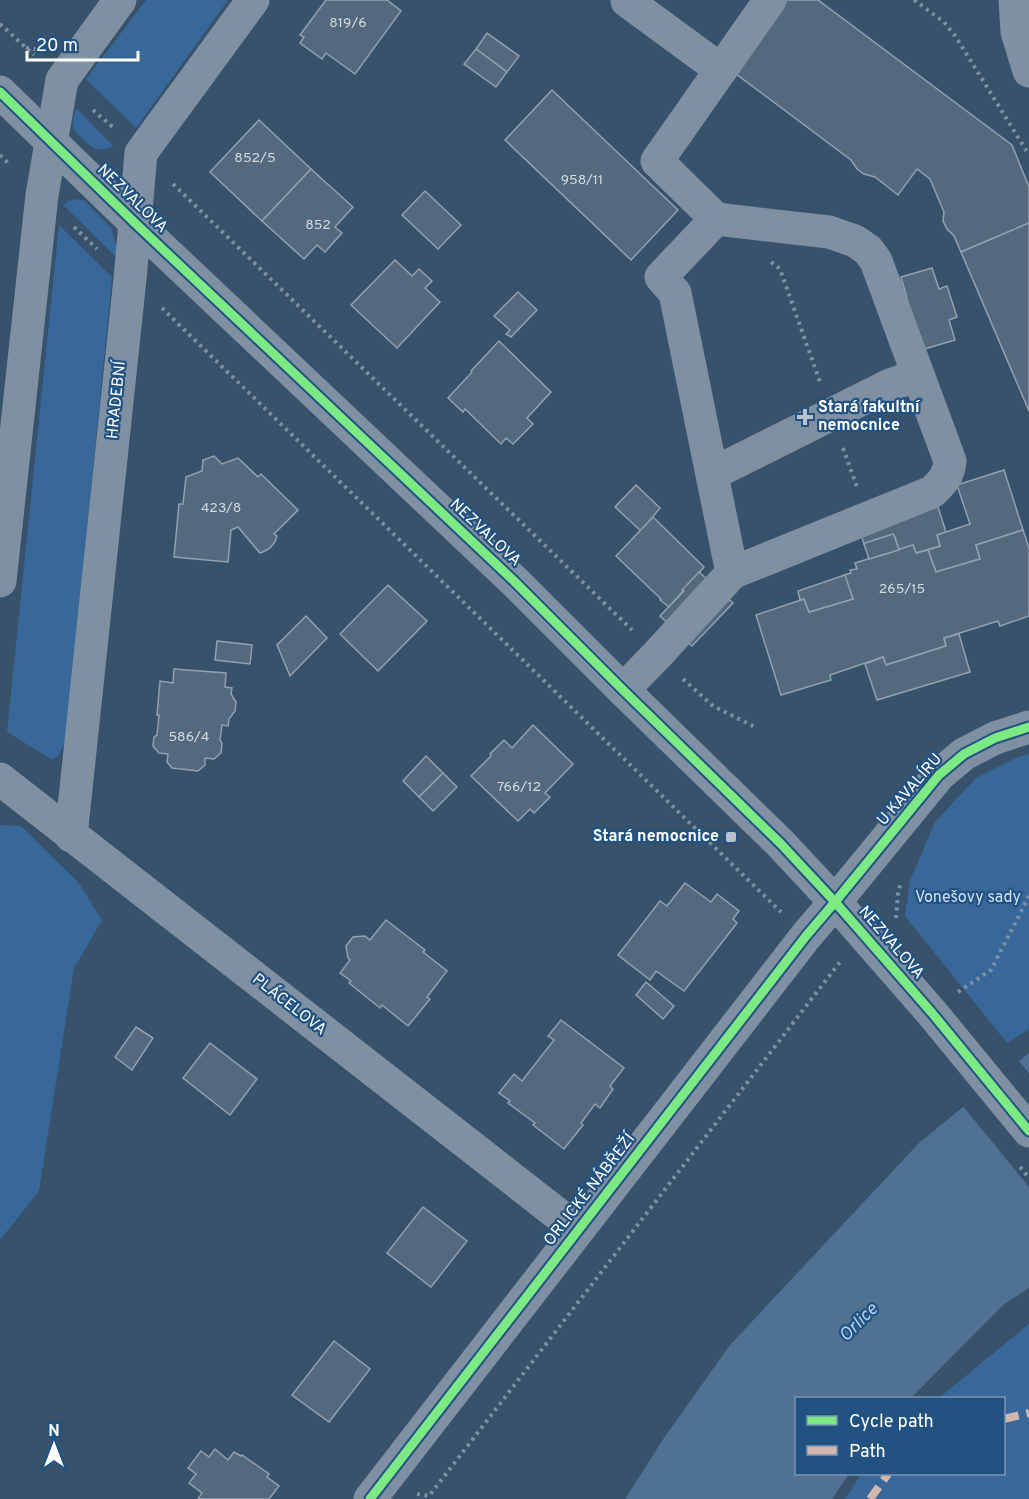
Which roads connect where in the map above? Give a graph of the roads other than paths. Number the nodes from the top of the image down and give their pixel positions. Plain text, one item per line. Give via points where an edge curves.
1 (120, 0) edge
2 (253, 0) edge
3 (770, 0) edge
4 (1015, 0) edge
5 (627, 1) edge
6 (721, 70) junction
7 (1029, 71) edge
8 (0, 92) edge
9 (51, 142) junction
10 (716, 219) junction
11 (135, 223) junction
12 (918, 375) junction
13 (712, 474) junction
14 (732, 573) junction
15 (0, 581) edge
16 (622, 690) junction
17 (1029, 727) edge
18 (0, 779) edge
19 (71, 836) junction
20 (835, 902) junction
21 (1029, 1131) edge
22 (578, 1230) junction
23 (375, 1493) edge

1 - 9 street via 62,81
2 - 11 street, HRADEBNÍ via 141,153
3 - 6 street
4 - 7 street via 1017,32
5 - 6 street
6 - 10 street via 657,161
8 - 9 street, NEZVALOVA
9 - 11 street, NEZVALOVA
9 - 15 street
10 - 12 street via 829,232 868,250 876,261
10 - 13 street via 662,277 675,293
11 - 16 street, NEZVALOVA via 513,581
11 - 19 street, HRADEBNÍ
12 - 13 street via 890,385
12 - 14 street via 950,461 950,470 940,485 932,492
13 - 14 street
14 - 16 street
16 - 20 street, NEZVALOVA via 781,844
17 - 20 street, U KAVALÍRU via 964,754 939,775
18 - 19 street, PLÁCELOVA
19 - 22 street, PLÁCELOVA
20 - 21 street, NEZVALOVA via 944,1004
20 - 22 street, ORLICKÉ NÁBŘEŽÍ
22 - 23 street, ORLICKÉ NÁBŘEŽÍ

